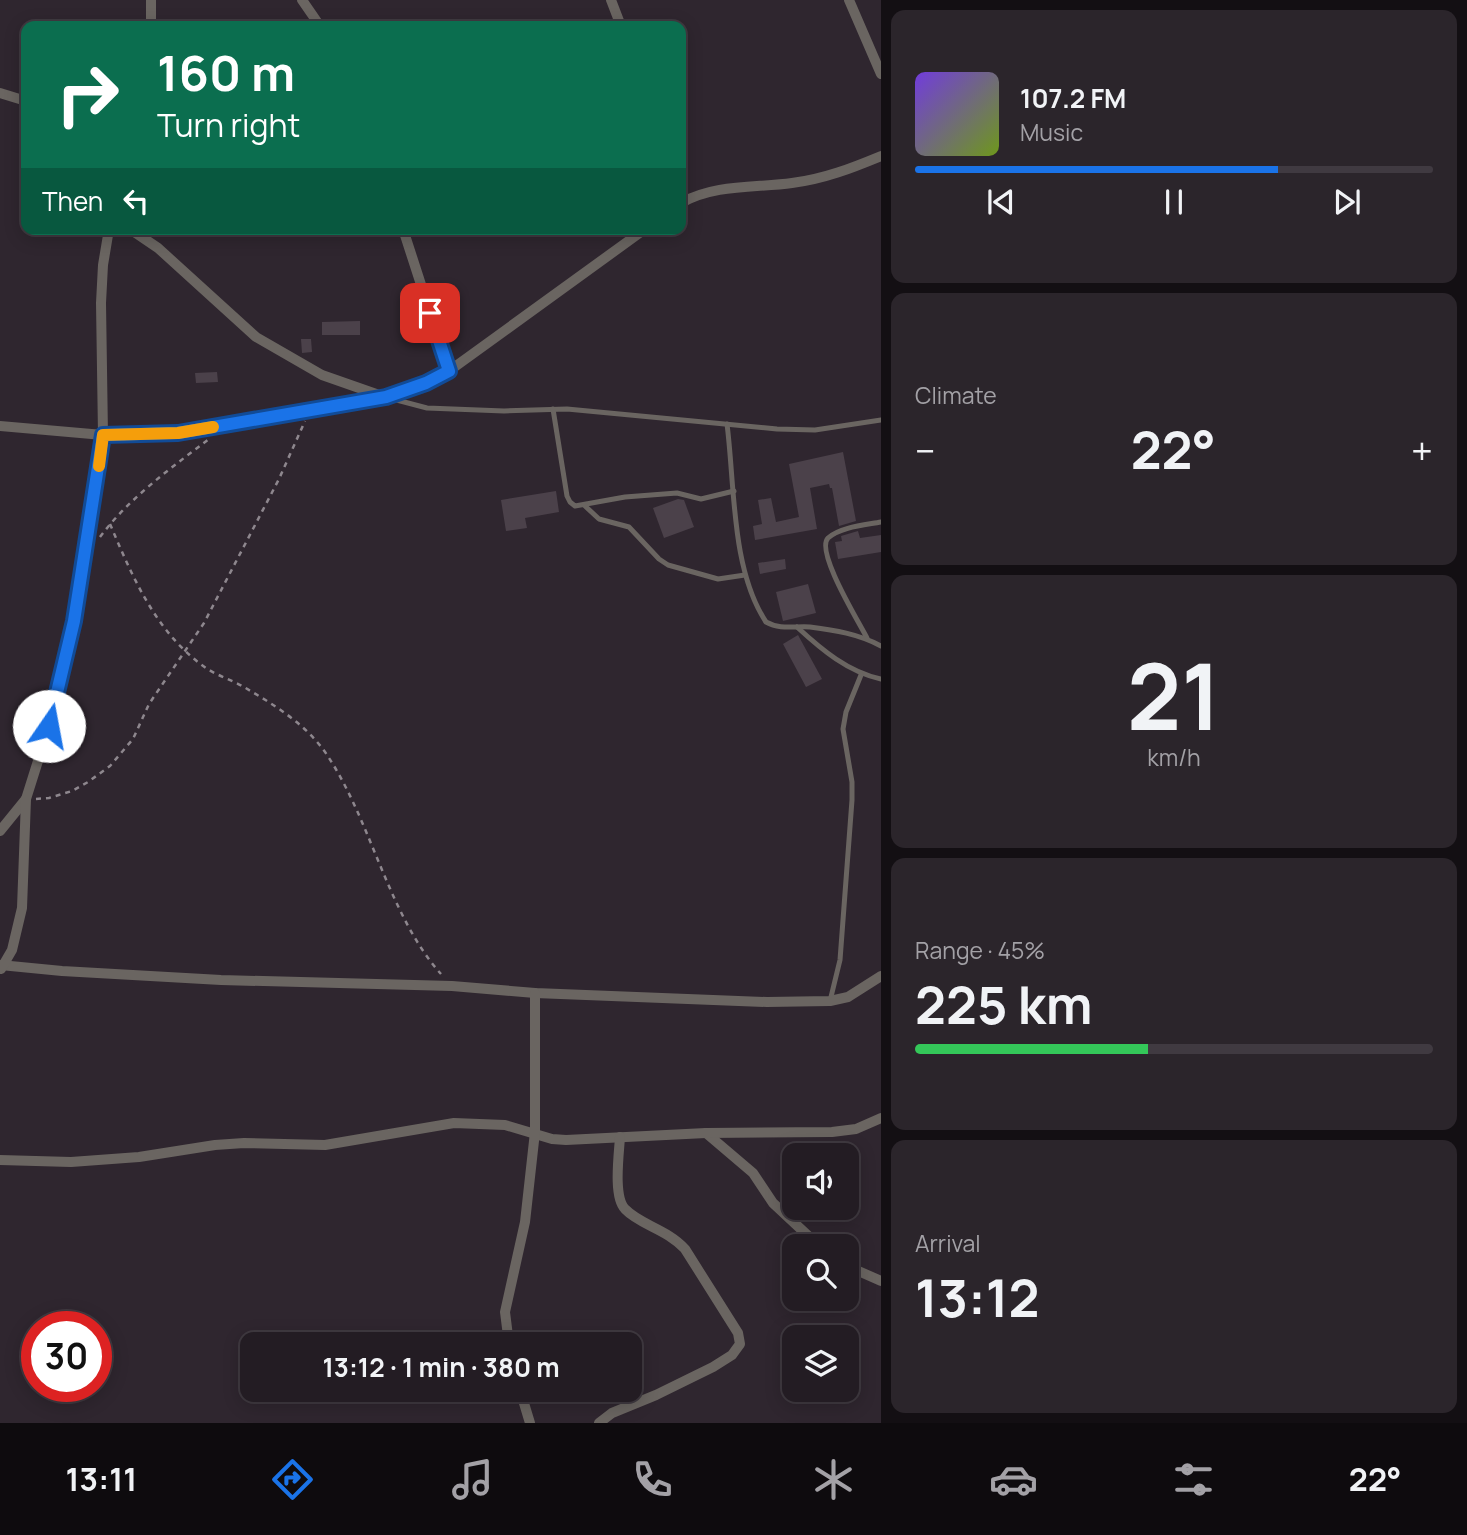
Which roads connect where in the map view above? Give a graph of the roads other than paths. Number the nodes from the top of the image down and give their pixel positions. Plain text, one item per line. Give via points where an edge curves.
1 (151, 0) edge
2 (302, 0) edge
3 (611, 0) edge
4 (849, 0) edge
5 (150, 21) edge
6 (317, 21) edge
7 (619, 21) edge
8 (881, 74) edge
9 (0, 93) edge
10 (21, 99) edge
11 (881, 156) edge
12 (686, 200) edge
13 (108, 235) edge
14 (139, 235) edge
15 (405, 235) edge
16 (637, 235) edge
17 (449, 371) junction
18 (386, 397) junction
19 (553, 409) junction
20 (881, 420) edge
21 (727, 424) junction
22 (0, 426) edge
23 (103, 435) junction
24 (734, 491) junction
25 (584, 505) junction
26 (881, 522) edge
27 (745, 575) junction
28 (797, 627) junction
29 (867, 638) junction
30 (881, 646) edge
31 (861, 675) junction
32 (881, 680) edge
33 (26, 799) junction
34 (0, 831) edge
35 (1, 967) edge
36 (881, 976) edge
37 (535, 993) junction
38 (830, 1001) junction
39 (881, 1118) edge
40 (535, 1132) junction
41 (706, 1133) junction
42 (620, 1137) junction
43 (0, 1160) edge
44 (806, 1234) edge
45 (859, 1271) edge
46 (881, 1281) edge
47 (508, 1332) edge
48 (524, 1402) edge
49 (530, 1423) edge
50 (598, 1423) edge

1 - 5 street
2 - 6 street
3 - 7 street
4 - 8 street
9 - 10 street
11 - 12 street via 814,180 715,191
13 - 23 street via 101,303
14 - 18 street via 256,337 322,375
15 - 17 street
16 - 17 street
17 - 18 street
18 - 19 lane via 427,408
18 - 23 street via 178,433
19 - 21 lane
19 - 25 lane via 567,496 575,506
20 - 21 lane via 815,430
21 - 24 lane
22 - 23 street
23 - 33 street via 74,621
24 - 25 lane via 701,499 677,493
24 - 27 lane
25 - 27 lane via 599,519 629,527 668,565 718,579
26 - 29 lane via 841,531 824,544 831,568
27 - 28 lane via 766,622
28 - 29 lane
28 - 31 lane
29 - 30 lane
31 - 32 lane
31 - 38 lane via 843,729 852,800 840,960
33 - 34 street
33 - 35 street via 22,908 12,950
35 - 37 street
36 - 38 street
37 - 38 street via 767,1003
37 - 40 street
39 - 41 street via 856,1129 832,1132
40 - 42 street via 552,1139
40 - 43 street via 505,1125 454,1123 325,1145 215,1145 71,1163
40 - 47 street via 525,1222 505,1312
41 - 42 street
41 - 44 street via 753,1173 773,1203
42 - 50 street via 618,1180 623,1208 675,1238 685,1249 738,1333 740,1344 733,1355 713,1367
45 - 46 street
48 - 49 street

